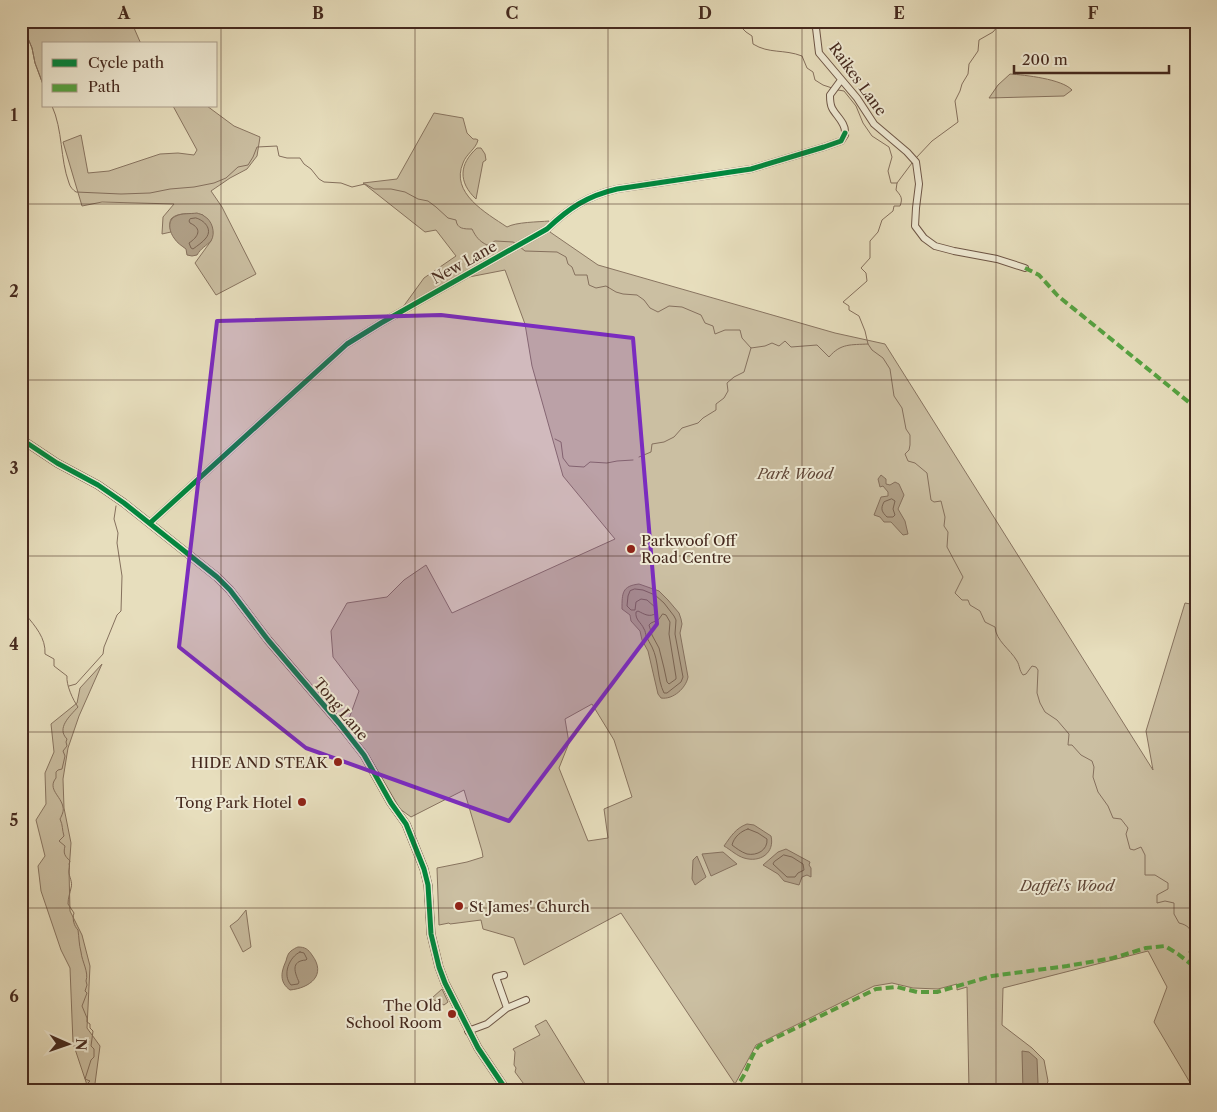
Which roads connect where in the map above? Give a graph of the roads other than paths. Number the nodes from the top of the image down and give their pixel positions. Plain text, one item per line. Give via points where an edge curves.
1 (810, 21) edge
2 (841, 80) junction
3 (1024, 268) dead end
4 (21, 439) edge
5 (150, 523) junction
6 (504, 975) dead end
7 (526, 1000) dead end
8 (507, 1008) junction
9 (468, 1031) junction
10 (730, 1089) dead end
11 (507, 1091) edge
12 (722, 1091) edge

1 - 2 street, Raikes Lane via 816,28 819,53
2 - 3 street, Raikes Lane via 874,124 914,159 919,184 915,226 924,238 935,246
2 - 5 street, New Lane via 830,95 831,106 846,129 841,141 751,169 617,189 580,202 547,229 347,344
4 - 5 street, Tong Lane via 98,485
5 - 9 street, Tong Lane via 230,590 364,756 406,824 420,855 427,878 431,934 439,967
6 - 8 street via 496,977
7 - 8 street
8 - 9 street via 487,1024
9 - 11 street, Tong Lane
10 - 12 street

